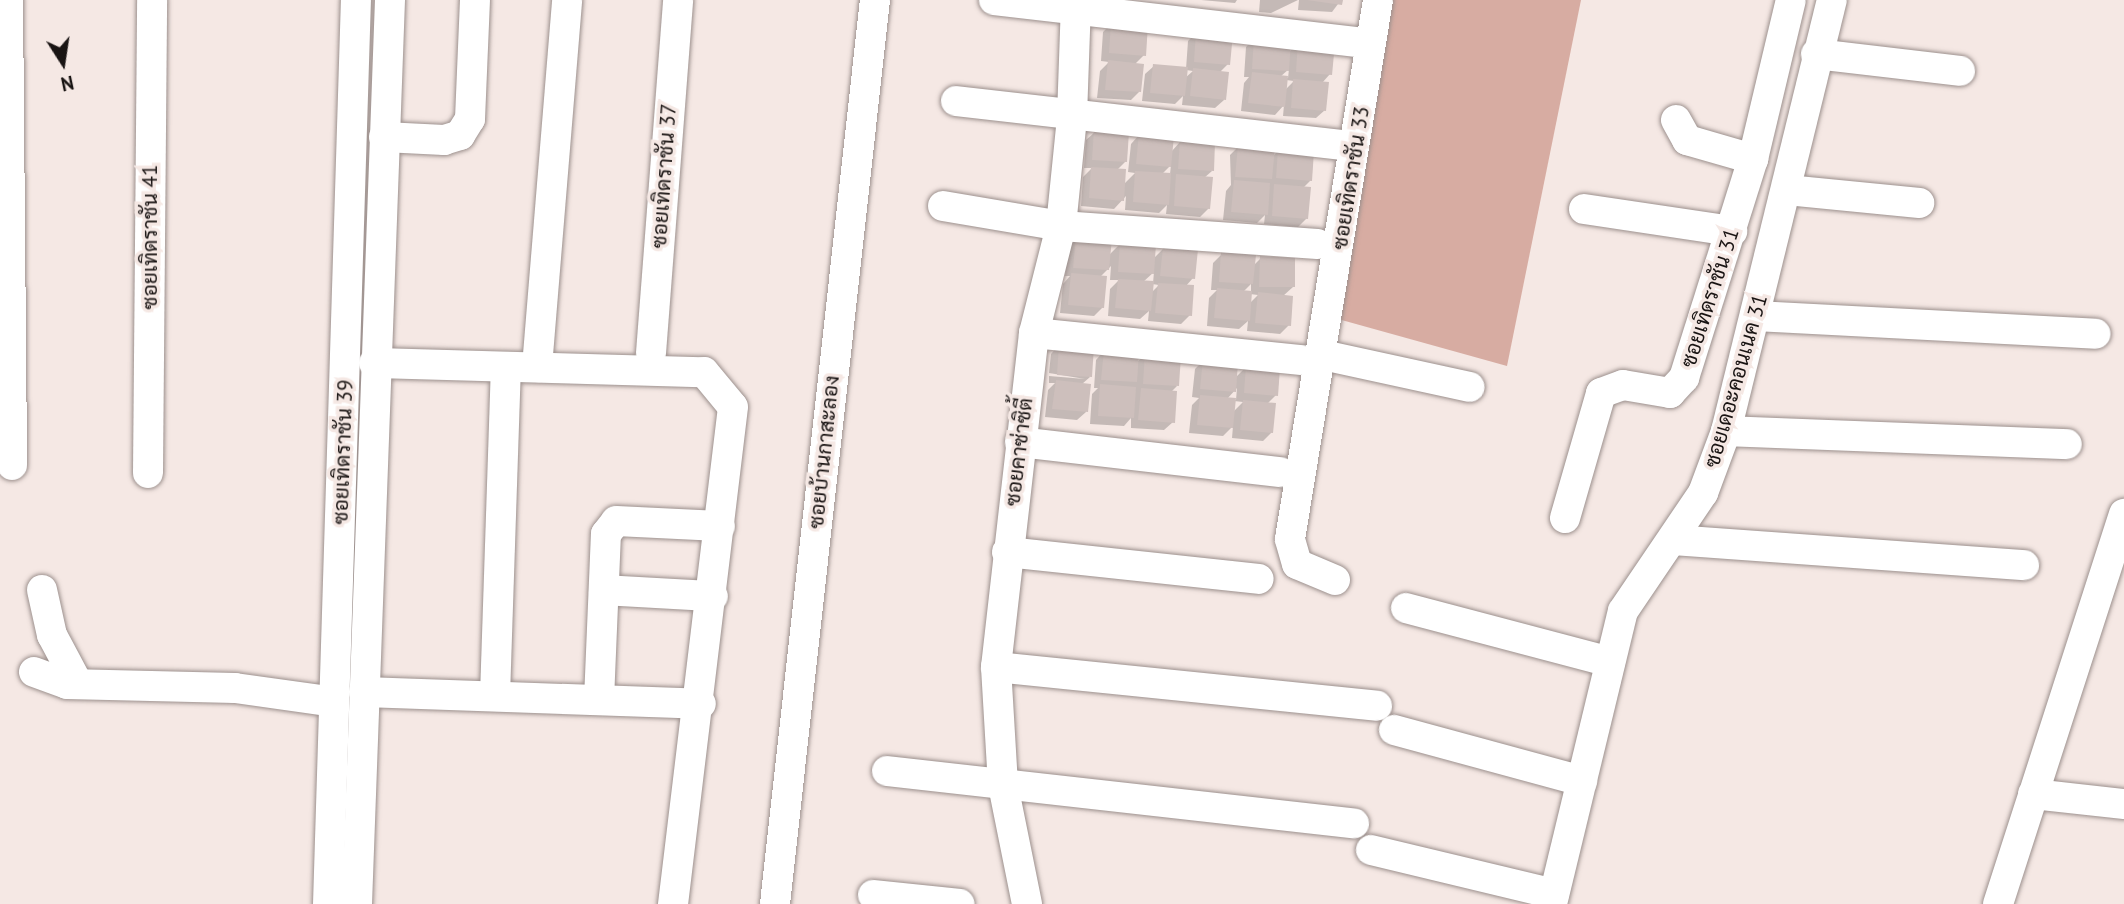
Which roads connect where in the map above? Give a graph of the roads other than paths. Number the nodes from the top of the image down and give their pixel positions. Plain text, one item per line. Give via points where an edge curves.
1 (152, 0) edge
2 (356, 0) edge
3 (390, 0) edge
4 (475, 0) edge
5 (567, 0) edge
6 (678, 0) edge
7 (875, 0) edge
8 (994, 0) edge
9 (1378, 0) edge
10 (1791, 0) edge
11 (1832, 0) edge
12 (1076, 5) edge
13 (5, 10) edge
14 (1357, 42) dead end
15 (1816, 54) junction
16 (1960, 71) dead end
17 (956, 101) dead end
18 (1072, 117) junction
19 (1676, 120) dead end
20 (384, 137) junction
21 (1341, 145) dead end
22 (5, 150) edge
23 (1753, 159) junction
24 (1787, 190) junction
25 (1919, 203) dead end
26 (943, 206) dead end
27 (1584, 209) dead end
28 (1061, 226) junction
29 (1732, 231) junction
30 (1317, 244) dead end
31 (5, 289) edge
32 (1756, 316) junction
33 (1034, 333) junction
34 (2096, 334) dead end
35 (651, 353) dead end
36 (1312, 357) junction
37 (374, 363) junction
38 (506, 367) junction
39 (537, 368) junction
40 (1470, 387) dead end
41 (1726, 431) junction
42 (1020, 443) junction
43 (2067, 444) dead end
44 (12, 465) dead end
45 (1280, 472) dead end
46 (148, 473) dead end
47 (2124, 514) edge
48 (1565, 518) dead end
49 (720, 526) junction
50 (1674, 540) junction
51 (1007, 552) junction
52 (2024, 565) dead end
53 (1259, 579) dead end
54 (1335, 580) dead end
55 (41, 590) dead end
56 (604, 590) junction
57 (713, 596) junction
58 (2110, 599) edge
59 (1406, 608) dead end
60 (1611, 662) junction
61 (996, 667) junction
62 (34, 672) dead end
63 (78, 684) junction
64 (364, 692) junction
65 (495, 696) junction
66 (599, 700) junction
67 (334, 702) junction
68 (701, 704) junction
69 (1377, 706) dead end
70 (1394, 730) dead end
71 (887, 771) dead end
72 (1582, 781) junction
73 (1003, 785) junction
74 (2033, 794) junction
75 (2124, 804) edge
76 (1354, 823) dead end
77 (1371, 850) dead end
78 (873, 895) dead end
79 (1553, 899) edge
80 (328, 904) edge
81 (357, 904) edge
82 (673, 904) edge
83 (775, 904) edge
84 (960, 904) edge
85 (1027, 904) edge
86 (1998, 904) edge

1 - 46 street, ซอยเทิดราชัน 41
2 - 67 street, ซอยเทิดราชัน 39
3 - 20 street
4 - 20 street via 470,119 460,135 444,140
5 - 39 street
6 - 35 street, ซอยเทิดราชัน 37
7 - 83 street, ซอยบ้านกาสะลอง
8 - 12 street
9 - 36 street, ซอยเทิดราชัน 33
10 - 23 street, ซอยเทิดราชัน 31
11 - 15 street, ซอยเดอะคอนเนค 31
12 - 14 street
12 - 18 street, ซอยคาซ่าซิตี้
13 - 22 street
15 - 16 street
15 - 24 street, ซอยเดอะคอนเนค 31
17 - 18 street
18 - 21 street
18 - 28 street, ซอยคาซ่าซิตี้
19 - 23 street via 1687,140
20 - 37 street
22 - 31 street
23 - 29 street, ซอยเทิดราชัน 31
24 - 25 street
24 - 32 street, ซอยเดอะคอนเนค 31
26 - 28 street
27 - 29 street
28 - 30 street
28 - 33 street, ซอยคาซ่าซิตี้
29 - 48 street, ซอยเทิดราชัน 31 via 1678,389 1670,393 1623,385 1601,393
31 - 44 street
32 - 34 street
32 - 41 street, ซอยเดอะคอนเนค 31
33 - 36 street
33 - 42 street, ซอยคาซ่าซิตี้
36 - 40 street
36 - 54 street, ซอยเทิดราชัน 33 via 1290,539 1297,564
37 - 38 street
37 - 64 street
38 - 39 street
38 - 65 street
39 - 49 street via 704,372 733,407
41 - 43 street
41 - 50 street, ซอยเดอะคอนเนค 31 via 1703,493
42 - 45 street
42 - 51 street, ซอยคาซ่าซิตี้
47 - 58 street
49 - 56 street via 616,521 606,534
49 - 57 street
50 - 52 street
50 - 60 street, ซอยเดอะคอนเนค 31 via 1623,611
51 - 53 street
51 - 61 street, ซอยคาซ่าซิตี้
55 - 63 street via 52,635
56 - 57 street
56 - 66 street
57 - 68 street
58 - 74 street
59 - 60 street
60 - 72 street, ซอยเดอะคอนเนค 31
61 - 69 street
61 - 73 street, ซอยคาซ่าซิตี้
62 - 63 street via 52,681
63 - 67 street via 235,688
64 - 65 street
64 - 81 street
65 - 66 street
66 - 68 street
67 - 80 street, ซอยเทิดราชัน 39
68 - 82 street
70 - 72 street
71 - 73 street
72 - 79 street, ซอยเดอะคอนเนค 31
73 - 76 street
73 - 85 street, ซอยคาซ่าซิตี้
74 - 75 street
74 - 86 street
77 - 79 street
78 - 84 street

